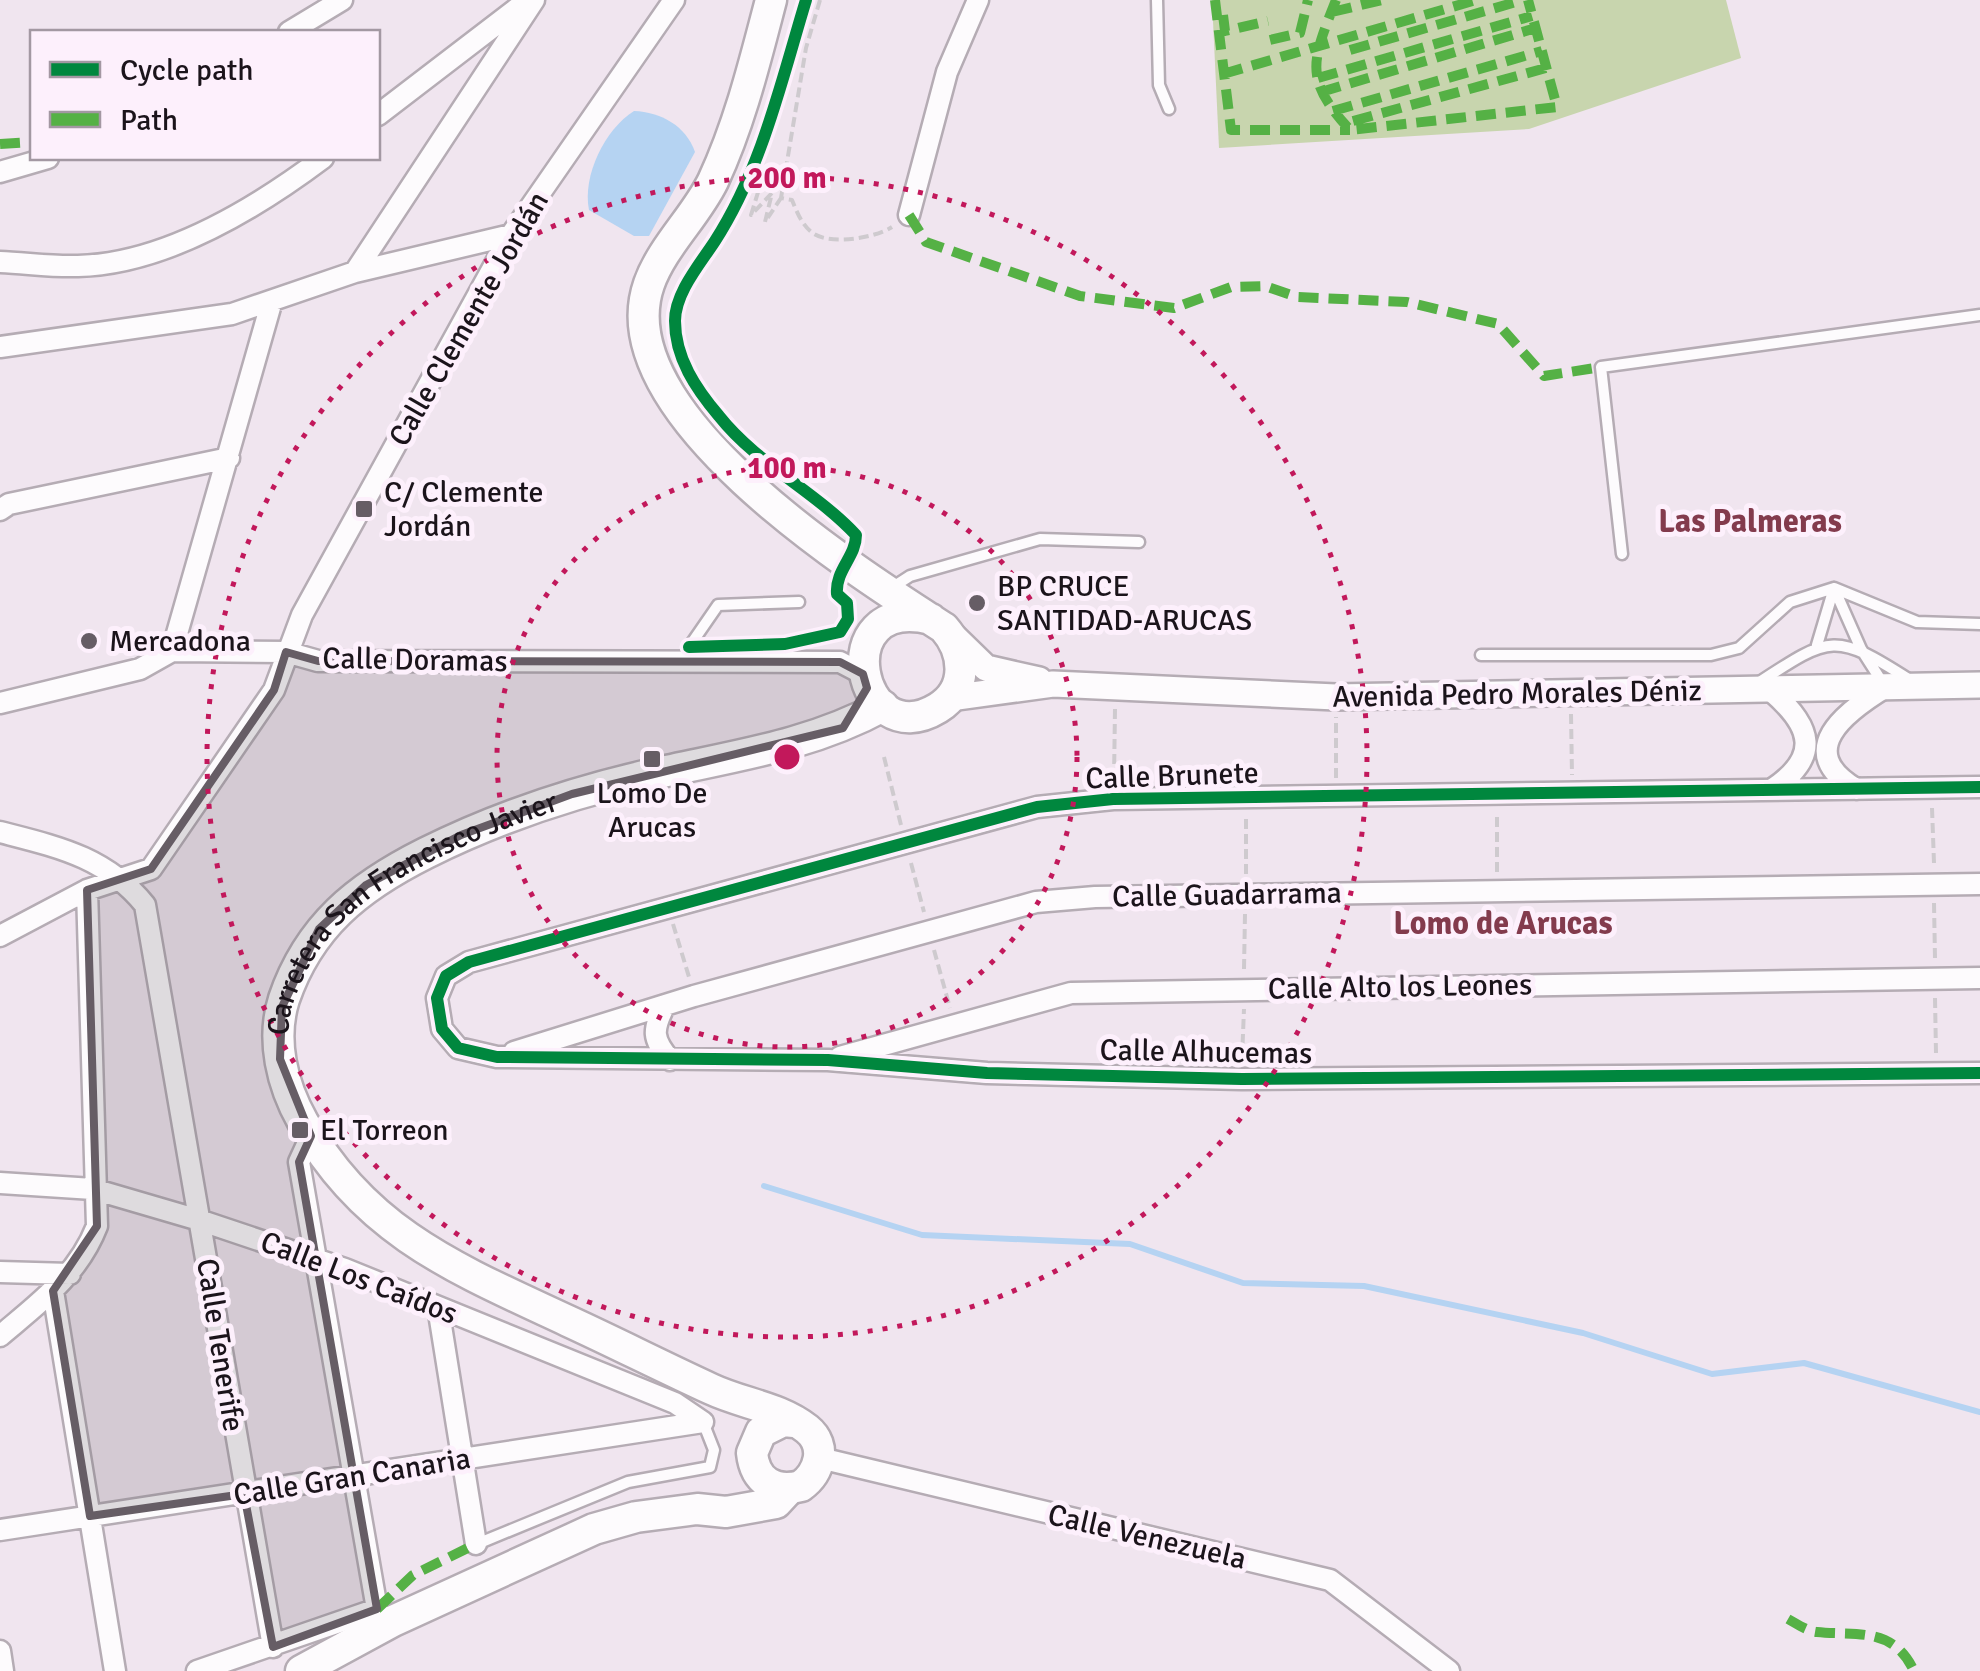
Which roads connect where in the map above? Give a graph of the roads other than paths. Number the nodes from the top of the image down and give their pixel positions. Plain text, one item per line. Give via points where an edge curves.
1 (342, 0) edge
2 (531, 0) edge
3 (674, 0) edge
4 (771, 0) edge
5 (978, 0) edge
6 (1157, 0) edge
7 (291, 30) edge
8 (1169, 109) dead end
9 (380, 114) edge
10 (41, 160) edge
11 (320, 160) edge
12 (0, 172) edge
13 (910, 214) road end
14 (511, 235) junction
15 (0, 262) edge
16 (355, 272) junction
17 (271, 304) junction
18 (1980, 315) edge
19 (0, 347) edge
20 (229, 458) junction
21 (0, 510) edge
22 (1139, 542) dead end
23 (1622, 554) dead end
24 (852, 567) junction
25 (1834, 588) junction
26 (888, 590) junction
27 (798, 602) dead end
28 (938, 623) junction
29 (1980, 624) edge
30 (1816, 645) junction
31 (1861, 649) junction
32 (172, 651) junction
33 (286, 652) junction
34 (1480, 655) dead end
35 (686, 662) junction
36 (866, 668) junction
37 (1054, 684) junction
38 (1920, 686) junction
39 (1980, 686) edge
40 (1886, 687) junction
41 (1744, 691) junction
42 (1771, 691) junction
43 (950, 698) junction
44 (0, 703) edge
45 (1980, 787) edge
46 (1856, 790) junction
47 (1770, 792) junction
48 (0, 832) edge
49 (121, 876) junction
50 (1980, 884) edge
51 (87, 890) junction
52 (0, 936) edge
53 (1980, 978) edge
54 (664, 1005) junction
55 (442, 1030) joint
56 (497, 1057) junction
57 (670, 1060) junction
58 (828, 1060) junction
59 (1980, 1074) edge
60 (310, 1136) junction
61 (0, 1183) edge
62 (94, 1189) junction
63 (200, 1220) junction
64 (319, 1260) junction
65 (0, 1272) edge
66 (70, 1274) junction
67 (53, 1292) junction
68 (438, 1307) junction
69 (0, 1336) edge
70 (716, 1392) junction
71 (703, 1422) junction
72 (794, 1422) junction
73 (820, 1458) junction
74 (753, 1459) junction
75 (462, 1460) junction
76 (354, 1474) junction
77 (789, 1489) junction
78 (244, 1494) junction
79 (697, 1509) junction
80 (90, 1516) junction
81 (0, 1530) edge
82 (476, 1544) joint
83 (273, 1647) junction
84 (0, 1651) edge
85 (4, 1671) edge
86 (115, 1671) edge
87 (197, 1671) edge
88 (301, 1671) edge
89 (1449, 1671) edge

1 - 7 street
2 - 9 street
2 - 16 street
3 - 14 street, Calle Clemente Jordán
4 - 24 main road via 732,137 649,284 644,326 663,389 705,442 805,534
5 - 13 street via 947,72
6 - 8 lane via 1158,72
10 - 12 street
11 - 15 street via 208,232 156,250 80,266
14 - 16 street
14 - 33 street, Calle Clemente Jordán
16 - 17 street
17 - 19 street
17 - 20 street
18 - 23 lane via 1601,367
20 - 21 street
20 - 32 street
22 - 26 lane via 1040,539 910,576
24 - 26 main road
24 - 36 main road via 873,603
25 - 29 lane via 1918,622
25 - 30 lane
25 - 31 lane
25 - 34 lane via 1790,602 1739,648 1711,656
26 - 28 main road
27 - 35 lane via 718,606 689,646
28 - 36 main road via 901,616
28 - 37 street via 986,668
28 - 43 main road via 959,646 962,661
30 - 31 lane
30 - 41 lane
31 - 38 lane
31 - 40 lane
32 - 33 street, Calle Doramas
32 - 44 street, Calle Doramas via 140,669
33 - 35 street, Calle Doramas via 318,661
33 - 49 street, Calle Clemente Jordán via 274,690 151,870
35 - 36 street, Calle Doramas
36 - 43 main road via 910,716
36 - 60 main road, Carretera San Francisco Javier via 844,728 572,794 461,836 366,885 319,929 296,964 282,1007 280,1059
37 - 41 street, Avenida Pedro Morales Déniz via 1336,698
37 - 43 street
38 - 39 street, Avenida Pedro Morales Déniz
38 - 40 street, Avenida Pedro Morales Déniz
40 - 42 street, Avenida Pedro Morales Déniz
40 - 46 street via 1847,711 1829,736 1828,761 1837,778
41 - 42 street, Avenida Pedro Morales Déniz
42 - 47 street via 1796,712 1806,752 1796,774
45 - 46 street, Calle Brunete
46 - 47 street, Calle Brunete
47 - 55 street, Calle Brunete via 1114,799 1037,807 469,962 446,976 437,998
48 - 49 street via 55,846
49 - 51 street, Calle Clemente Jordán
49 - 63 street, Calle Tenerife via 145,905
50 - 54 street, Calle Guadarrama via 1036,902
51 - 52 street, Calle Clemente Jordán
51 - 62 street
53 - 58 street, Calle Alto los Leones via 1071,993
54 - 56 street, Calle Guadarrama
54 - 57 street via 653,1028
55 - 56 street, Calle Alhucemas via 458,1048
56 - 57 street, Calle Alhucemas
57 - 58 street, Calle Alhucemas
58 - 59 street, Calle Alhucemas via 987,1073 1242,1079
60 - 64 street via 299,1162
60 - 70 main road, Carretera San Francisco Javier via 359,1197 432,1256
61 - 62 street, Calle Los Caídos
62 - 63 street, Calle Los Caídos
62 - 66 street via 97,1226
63 - 64 street, Calle Los Caídos
63 - 78 street, Calle Tenerife
64 - 68 street, Calle Los Caídos
64 - 76 street
65 - 66 street
66 - 67 street
67 - 69 street
67 - 80 street
68 - 71 street, Calle Los Caídos via 675,1402
68 - 75 street
70 - 72 main road, Carretera San Francisco Javier
70 - 74 main road via 733,1410
71 - 75 street, Calle Gran Canaria
71 - 82 lane via 714,1450 710,1467 628,1482
72 - 73 main road via 814,1436
72 - 74 main road via 762,1432
73 - 77 main road via 810,1479
73 - 89 street, Calle Venezuela via 1330,1580
74 - 77 main road via 767,1484
74 - 79 main road via 728,1496
75 - 76 street, Calle Gran Canaria
75 - 82 street
76 - 78 street, Calle Gran Canaria
76 - 83 street via 377,1609
77 - 79 main road via 776,1503 726,1512
78 - 80 street, Calle Gran Canaria
78 - 83 street, Calle Tenerife
79 - 88 main road via 594,1530 393,1621
80 - 81 street, Calle Gran Canaria
80 - 86 street
83 - 87 street
84 - 85 street

